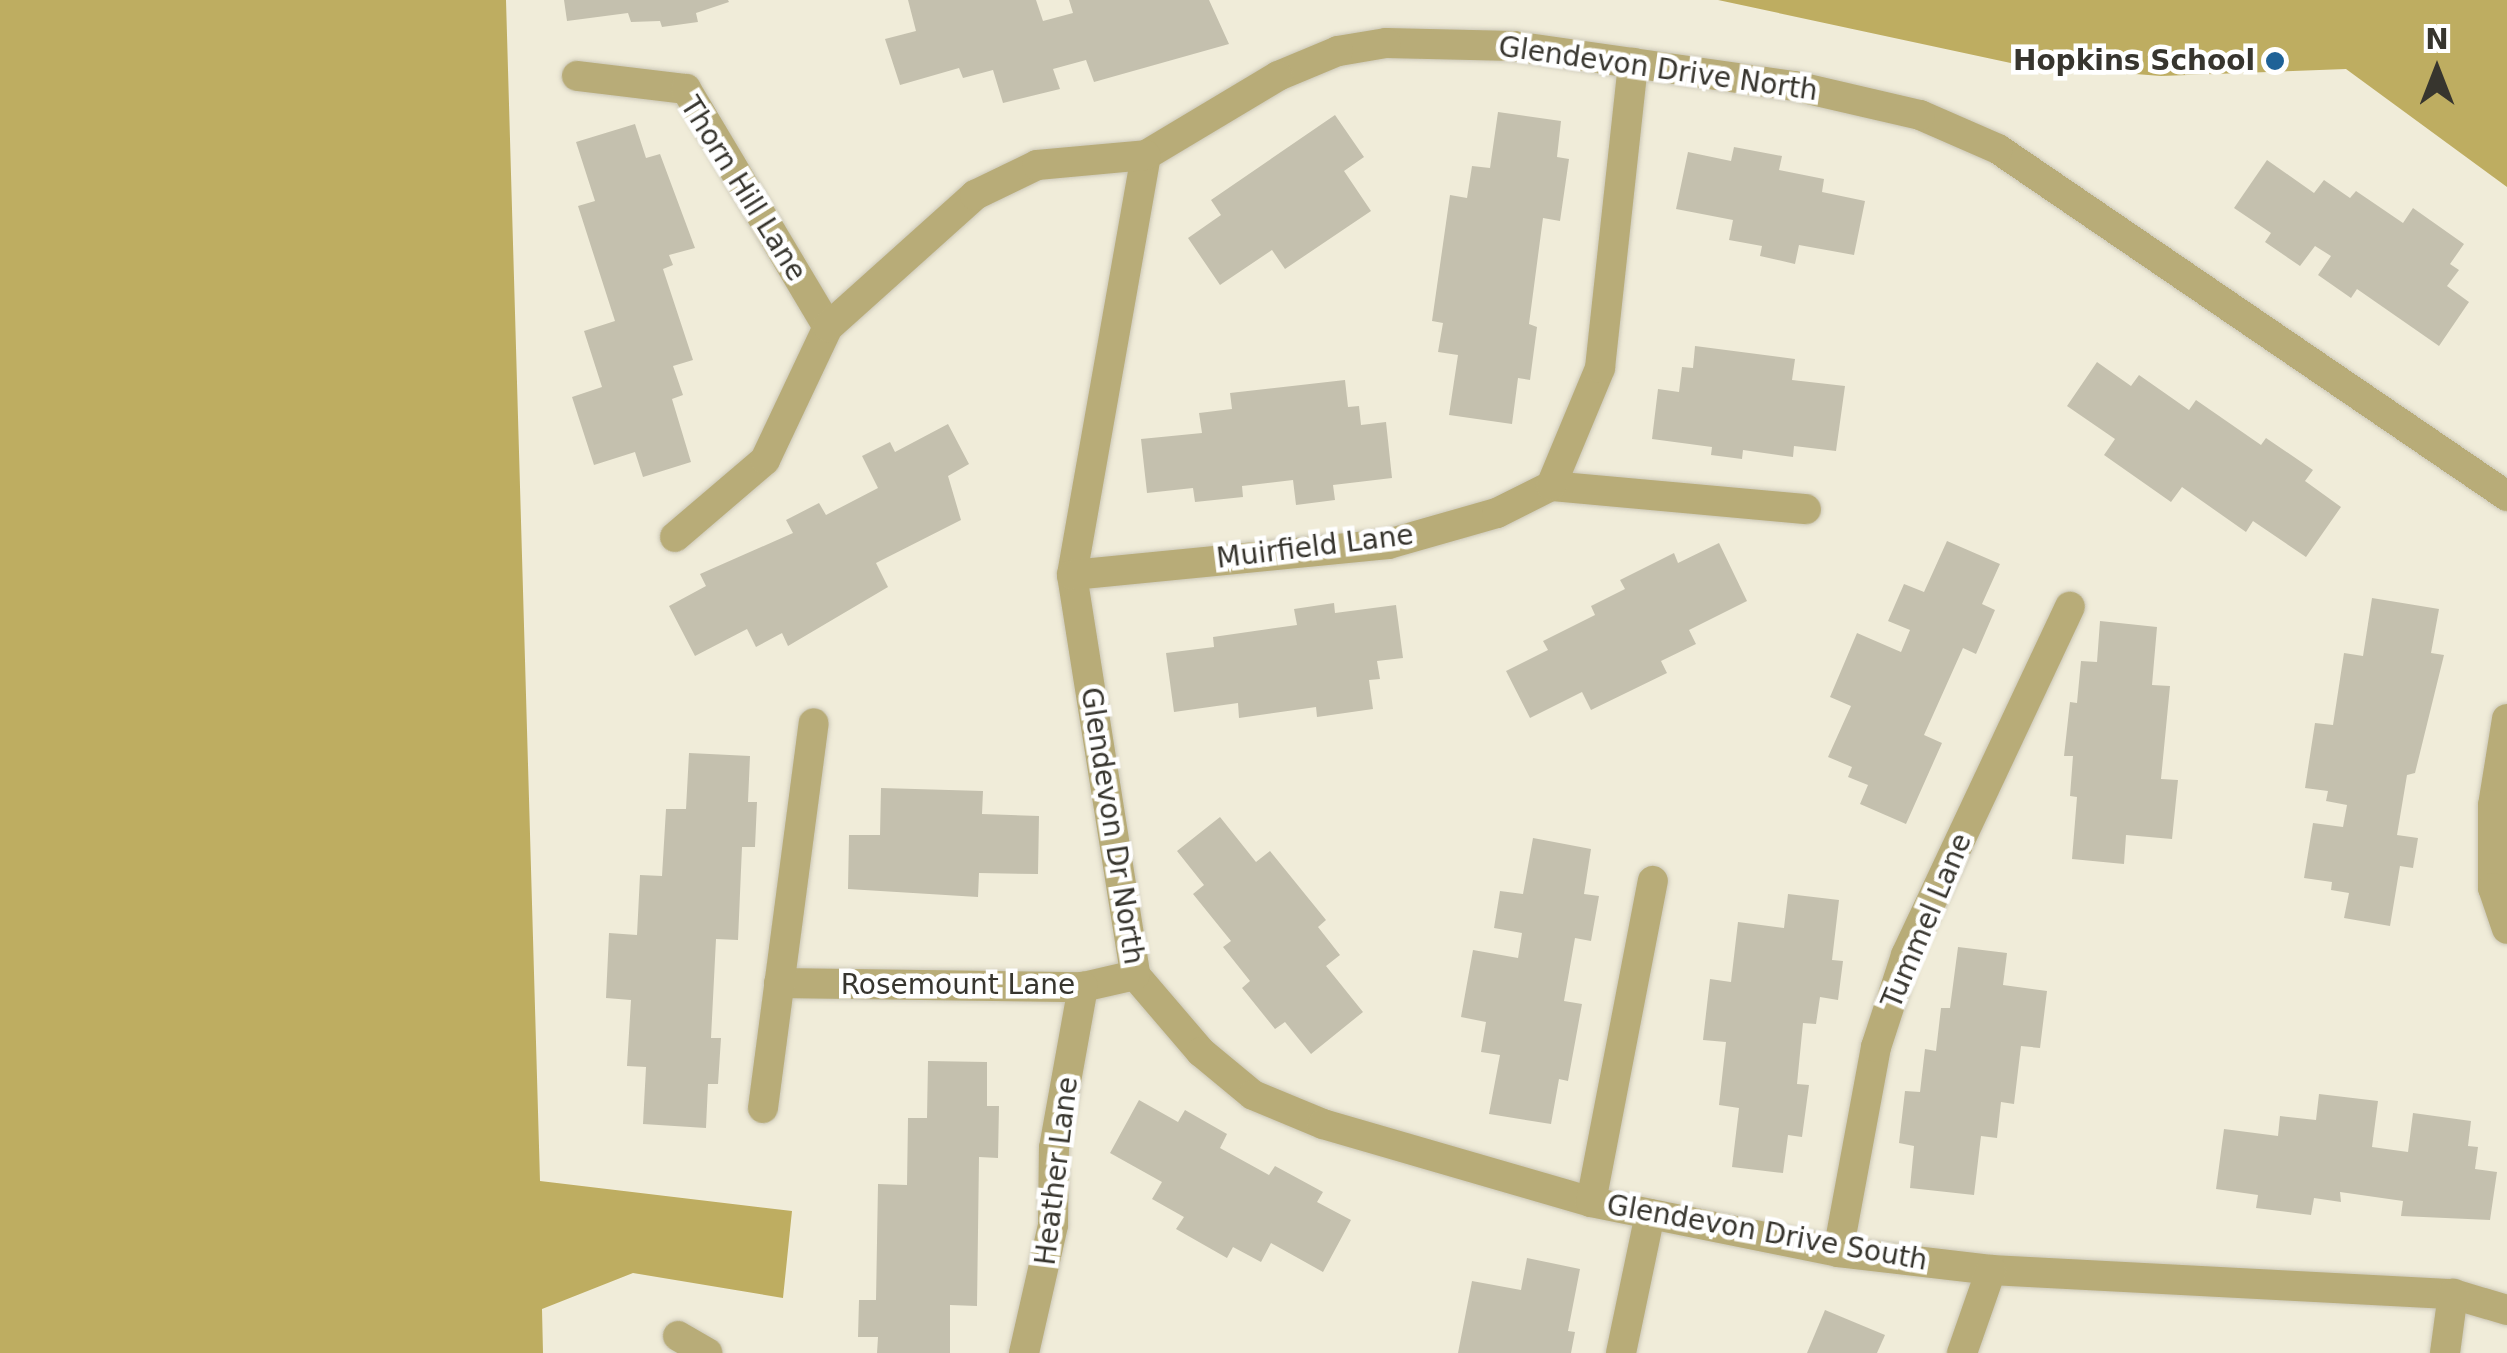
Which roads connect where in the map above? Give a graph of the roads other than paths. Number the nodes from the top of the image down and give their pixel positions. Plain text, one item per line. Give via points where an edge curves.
1 (1633, 63) junction
2 (577, 76) dead end
3 (1146, 155) junction
4 (828, 327) junction
5 (1551, 486) junction
6 (2507, 496) edge
7 (1806, 510) dead end
8 (675, 537) dead end
9 (1072, 575) junction
10 (2070, 607) dead end
11 (2507, 720) edge
12 (814, 724) dead end
13 (1653, 881) dead end
14 (2507, 929) edge
15 (1135, 975) junction
16 (779, 983) junction
17 (1084, 987) junction
18 (763, 1108) dead end
19 (1591, 1202) junction
20 (1650, 1214) junction
21 (1838, 1252) junction
22 (1991, 1270) junction
23 (2452, 1294) junction
24 (2507, 1310) edge
25 (678, 1336) dead end
26 (707, 1353) edge
27 (1024, 1353) edge
28 (1621, 1353) edge
29 (1962, 1353) edge
30 (2445, 1353) edge

1 - 3 street, Glendevon Drive North via 1433,42 1338,50 1278,76
1 - 5 street via 1600,368
1 - 6 street, Glendevon Drive North via 1829,94 1920,116 1998,149
2 - 4 street, Thorn Hill Lane via 686,88
3 - 4 street via 1037,166 976,195
3 - 9 street
4 - 8 street via 765,460
5 - 7 street
5 - 9 street, Muirfield Lane via 1497,513 1388,544
9 - 15 street, Glendevon Dr North
10 - 21 street, Tummel Lane via 1906,955 1876,1047
11 - 14 street via 2492,805 2493,888
12 - 16 street
13 - 19 street, Glendevon Drive South
15 - 17 street, Rosemount Lane
15 - 19 street, Glendevon Dr North via 1201,1052 1253,1095 1323,1124
16 - 17 street, Rosemount Lane
16 - 18 street
17 - 27 street, Heather Lane via 1054,1148 1050,1240
19 - 20 street, Glendevon Drive South
20 - 21 street, Glendevon Drive South
20 - 28 street
21 - 22 street, Glendevon Drive South
22 - 23 street, Glendevon Drive South
22 - 29 street
23 - 24 street, Glendevon Drive South
23 - 30 street
25 - 26 street

